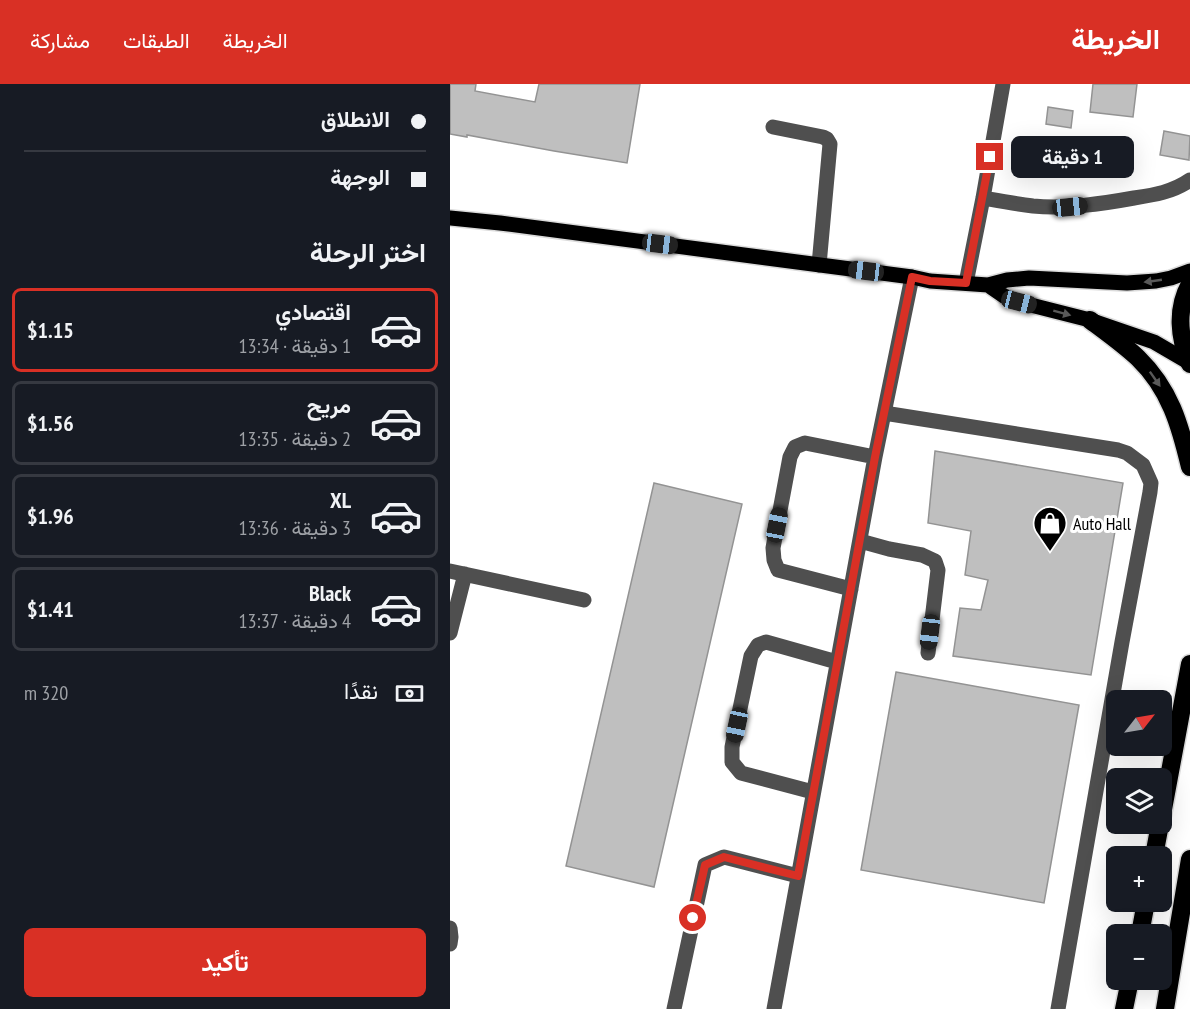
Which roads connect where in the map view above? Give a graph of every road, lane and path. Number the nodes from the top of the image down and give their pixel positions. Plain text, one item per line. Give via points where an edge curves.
1 (1003, 84) edge
2 (773, 127) dead end
3 (1190, 180) edge
4 (983, 198) junction
5 (450, 218) edge
6 (819, 265) junction
7 (1190, 271) edge
8 (912, 277) junction
9 (966, 283) junction
10 (1190, 284) edge
11 (988, 285) junction
12 (1090, 320) junction
13 (1190, 364) edge
14 (884, 413) junction
15 (875, 457) junction
16 (1190, 467) edge
17 (860, 541) junction
18 (457, 572) edge
19 (851, 589) junction
20 (584, 600) dead end
21 (450, 633) edge
22 (928, 653) dead end
23 (837, 662) junction
24 (1190, 664) edge
25 (1171, 768) edge
26 (813, 792) junction
27 (1190, 859) edge
28 (798, 876) junction
29 (450, 928) edge
30 (450, 944) edge
31 (1128, 990) edge
32 (674, 1009) edge
33 (774, 1009) edge
34 (1058, 1009) edge
35 (1124, 1009) edge
36 (1165, 1009) edge

1 - 4 street
2 - 6 street via 823,137 831,144
3 - 4 street via 1166,193 1070,207
4 - 9 street
5 - 6 main road
6 - 8 main road
7 -> 11 main road via 1141,283 1029,278
8 - 9 main road
8 - 14 street
9 - 11 main road
10 - 13 highway via 1180,319 1180,334
11 -> 12 main road via 1019,302
12 - 13 main road via 1154,342
12 -> 16 highway via 1127,348 1152,374 1181,429
14 - 15 street
14 - 34 street via 1118,450 1143,465 1151,483
15 - 17 street
15 - 19 street via 805,443 795,447 773,548 778,570
17 - 19 street
17 - 22 street via 935,561 938,570
18 - 20 street
18 - 21 street
19 - 23 street
23 - 26 street
23 - 26 street via 766,642 758,645 751,656 732,747 732,762 741,773
24 - 25 highway
26 - 28 street
27 - 36 highway
28 - 32 street via 724,857 705,865
28 - 33 street
29 - 30 street
31 - 35 highway

